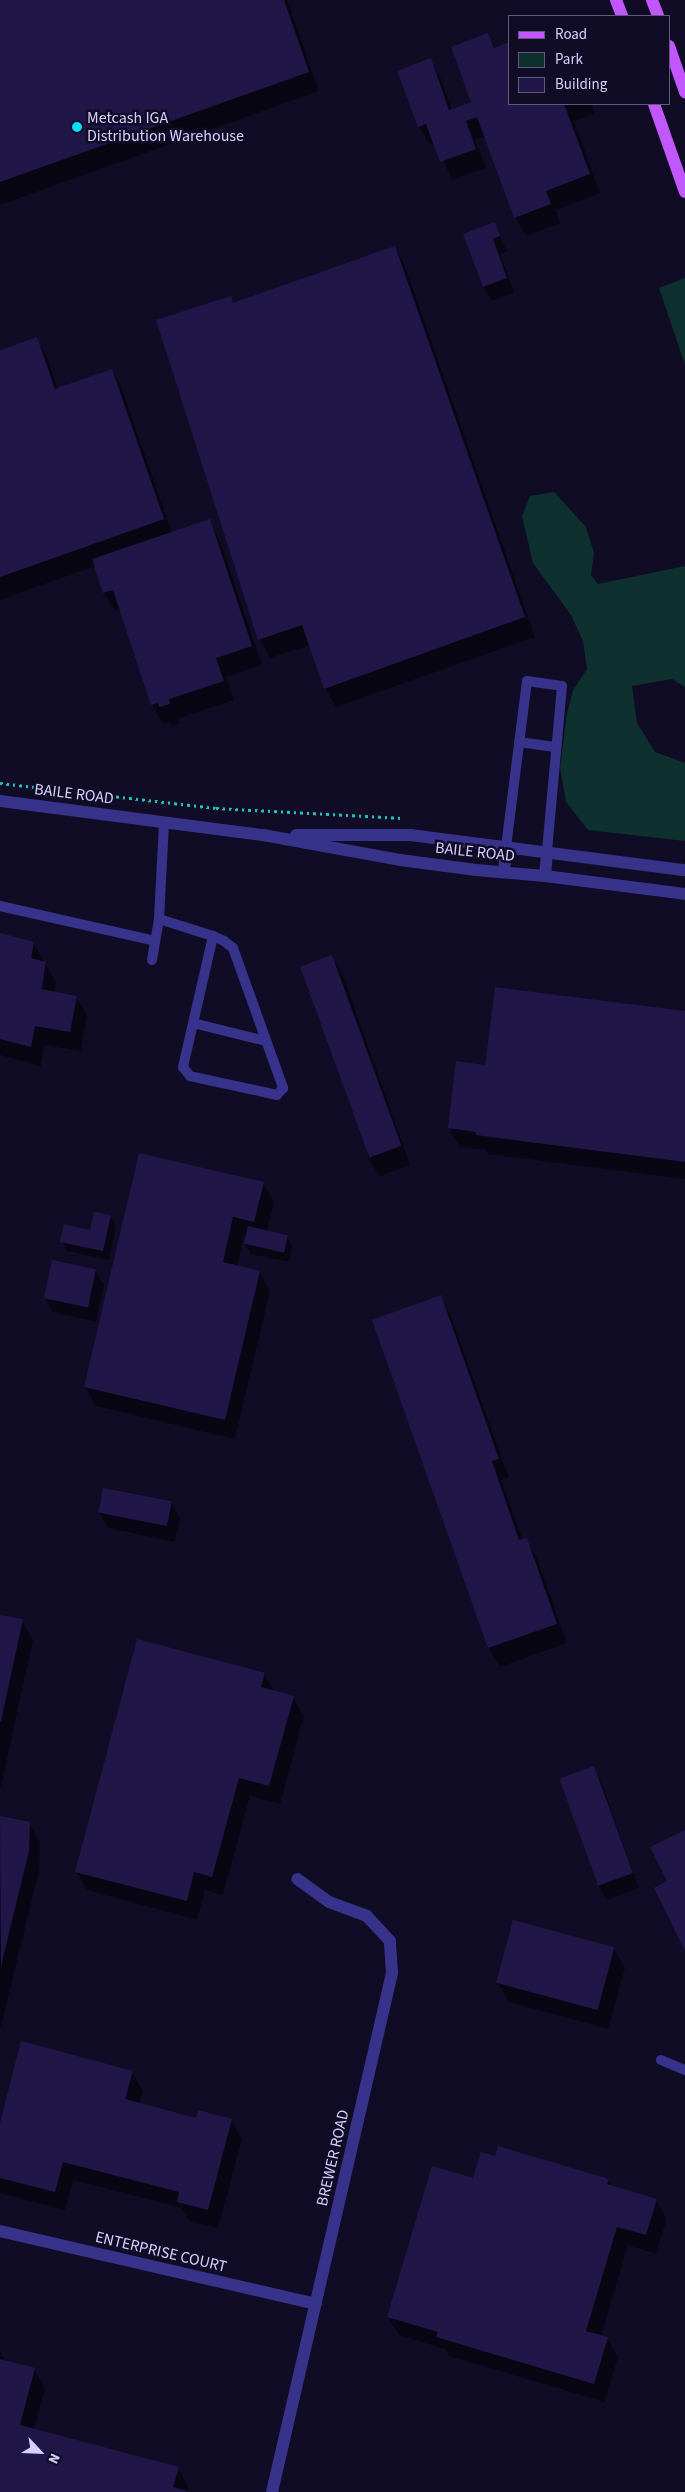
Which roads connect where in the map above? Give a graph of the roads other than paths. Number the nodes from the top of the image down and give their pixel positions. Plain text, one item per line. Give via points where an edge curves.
1 (616, 0) edge
2 (652, 0) edge
3 (622, 15) edge
4 (658, 15) edge
5 (670, 49) edge
6 (685, 92) edge
7 (654, 105) edge
8 (685, 192) edge
9 (519, 742) junction
10 (555, 747) junction
11 (0, 801) edge
12 (164, 822) junction
13 (263, 835) junction
14 (506, 846) junction
15 (547, 852) junction
16 (685, 870) edge
17 (504, 872) junction
18 (545, 876) junction
19 (685, 894) edge
20 (0, 906) edge
21 (159, 919) junction
22 (213, 936) junction
23 (155, 941) junction
24 (152, 960) dead end
25 (193, 1022) junction
26 (266, 1041) junction
27 (297, 1879) dead end
28 (661, 2060) dead end
29 (685, 2070) edge
30 (0, 2231) edge
31 (316, 2304) junction
32 (272, 2492) edge

1 - 3 main road
2 - 4 main road
5 - 6 main road
7 - 8 main road
9 - 10 lane
9 - 10 lane via 527,681 562,686
9 - 14 lane
10 - 15 lane
11 - 12 street, BAILE ROAD
12 - 13 street, BAILE ROAD
12 - 21 lane
13 - 14 street, BAILE ROAD via 410,835
13 - 17 street, BAILE ROAD via 400,860
14 - 15 street, BAILE ROAD
14 - 17 street
15 - 16 street, BAILE ROAD
15 - 18 street
17 - 18 street, BAILE ROAD
18 - 19 street, BAILE ROAD
20 - 23 lane
21 - 22 lane
21 - 23 lane
22 - 25 lane
22 - 26 lane via 233,948
23 - 24 lane
25 - 26 lane
25 - 26 lane via 183,1067 190,1076 278,1096 283,1088
27 - 31 street, BREWER ROAD via 329,1902 367,1916 390,1941 392,1973
28 - 29 lane
30 - 31 street, ENTERPRISE COURT
31 - 32 street, BREWER ROAD

